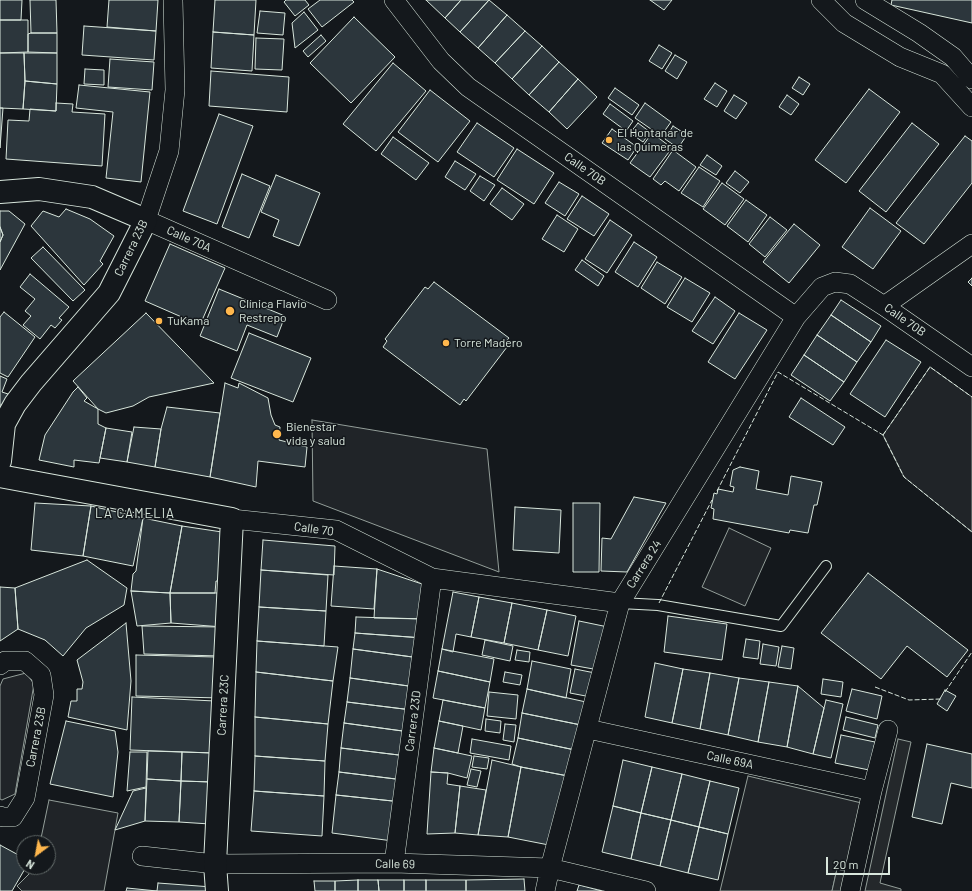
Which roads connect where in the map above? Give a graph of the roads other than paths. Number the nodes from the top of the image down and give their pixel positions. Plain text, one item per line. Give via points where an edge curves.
1 (173, 0) edge
2 (394, 0) edge
3 (821, 0) edge
4 (865, 0) edge
5 (972, 79) edge
6 (972, 107) edge
7 (0, 192) edge
8 (146, 220) junction
9 (972, 244) edge
10 (835, 282) joint
11 (327, 300) dead end
12 (884, 306) junction
13 (796, 317) junction
14 (972, 367) edge
15 (0, 461) edge
16 (0, 476) edge
17 (232, 519) junction
18 (826, 566) dead end
19 (432, 578) junction
20 (620, 603) junction
21 (0, 665) edge
22 (588, 729) junction
23 (888, 730) dead end
24 (872, 792) junction
25 (7, 817) edge
26 (142, 856) dead end
27 (394, 863) junction
28 (215, 864) junction
29 (550, 868) junction
30 (217, 891) edge
31 (545, 891) edge
32 (646, 891) edge
33 (850, 891) edge

1 - 8 street, Carrera 23B via 175,90 168,151
2 - 13 street, Calle 70B via 441,61 468,87
3 - 6 street via 844,23 900,57 942,74
4 - 5 street via 953,57
7 - 8 street, Calle 70A via 39,189 92,197
8 - 11 street, Calle 70A
8 - 15 street, Carrera 23B via 109,293 15,404 4,424
9 - 12 street
10 - 12 street, Calle 70B via 850,284
10 - 13 street, Carrera 24 via 822,287
12 - 14 street, Calle 70B
13 - 20 street, Carrera 24
16 - 17 street, Calle 70
17 - 19 street, Calle 70 via 336,530
17 - 28 street, Carrera 23C
18 - 20 lane via 782,626 658,605
19 - 20 street, Calle 70
19 - 27 street, Carrera 23D
20 - 22 street, Carrera 24
21 - 25 street, Carrera 23B via 5,660 25,661 41,675 44,695 25,798
22 - 24 street, Calle 69A
22 - 29 street, Carrera 24
23 - 24 street
24 - 33 street
26 - 28 street, Calle 69
27 - 28 street, Calle 69
27 - 29 street, Calle 69
28 - 30 street, Carrera 23C
29 - 31 street, Carrera 24
29 - 32 street, Calle 69

